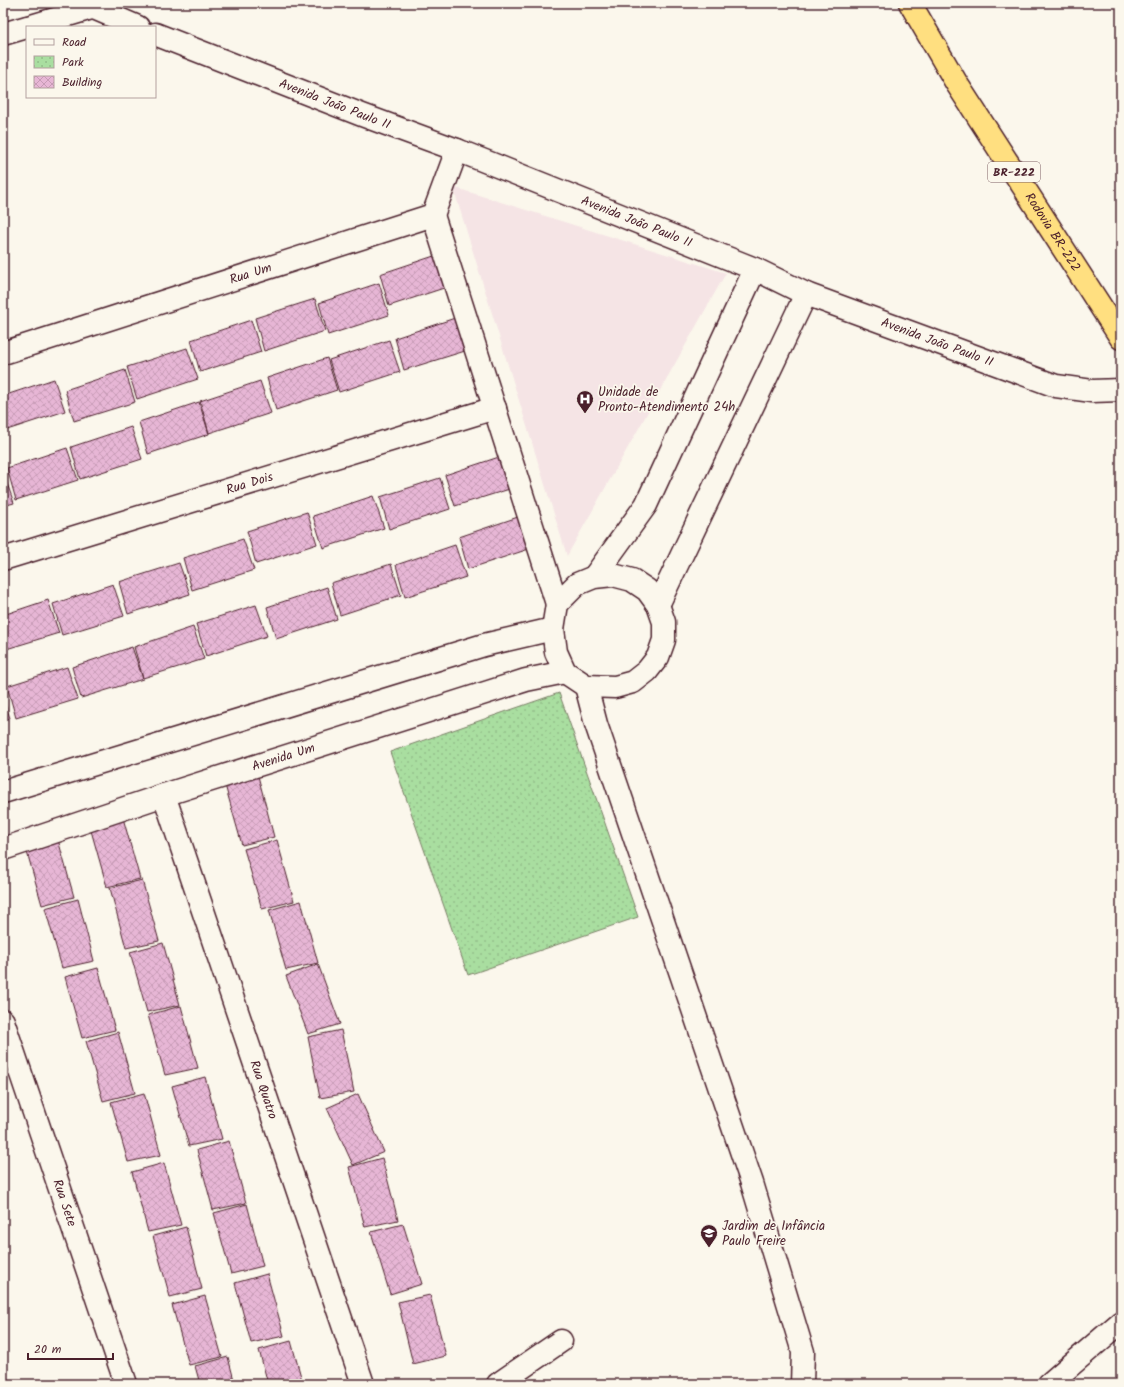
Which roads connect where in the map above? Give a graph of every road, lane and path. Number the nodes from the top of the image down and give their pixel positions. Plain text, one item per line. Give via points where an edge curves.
1 (910, 3) edge
2 (94, 5) edge
3 (30, 26) edge
4 (136, 26) edge
5 (26, 27) edge
6 (3, 34) edge
7 (156, 34) edge
8 (457, 150) junction
9 (433, 215) junction
10 (755, 269) junction
11 (806, 294) junction
12 (1121, 338) edge
13 (3, 353) edge
14 (1121, 390) edge
15 (495, 408) junction
16 (3, 558) edge
17 (594, 577) junction
18 (557, 604) junction
19 (658, 605) junction
20 (553, 629) junction
21 (565, 672) junction
22 (586, 686) junction
23 (3, 792) edge
24 (164, 795) junction
25 (3, 849) edge
26 (3, 1021) edge
27 (1121, 1322) edge
28 (561, 1341) dead end
29 (126, 1384) edge
30 (363, 1384) edge
31 (498, 1384) edge
32 (802, 1384) edge
33 (1049, 1384) edge

1 - 12 highway, Rodovia BR-222 / BR-222 via 957,84
2 - 3 street
2 - 4 street
5 - 6 street
7 - 8 street, Avenida João Paulo II
8 - 9 street
8 - 10 street, Avenida João Paulo II
9 - 13 street, Rua Um
9 - 15 street
10 - 11 street, Avenida João Paulo II
10 - 17 street via 646,505
11 - 14 street, Avenida João Paulo II via 1056,386 1092,391
11 - 19 street
15 - 16 street, Rua Dois
15 - 18 street
17 - 18 street via 577,584
17 - 19 street via 613,575 632,580 647,590
18 - 20 street
19 - 22 street via 664,622 664,640 658,657 648,671 633,682 615,687
20 - 21 street via 556,652
20 - 23 street via 484,645
21 - 22 street
21 - 24 street, Avenida Um via 526,680
22 - 32 street via 599,732 752,1183 803,1352
24 - 25 street, Avenida Um
24 - 30 street, Rua Quatro
26 - 29 street, Rua Sete
27 - 33 street
28 - 31 street

